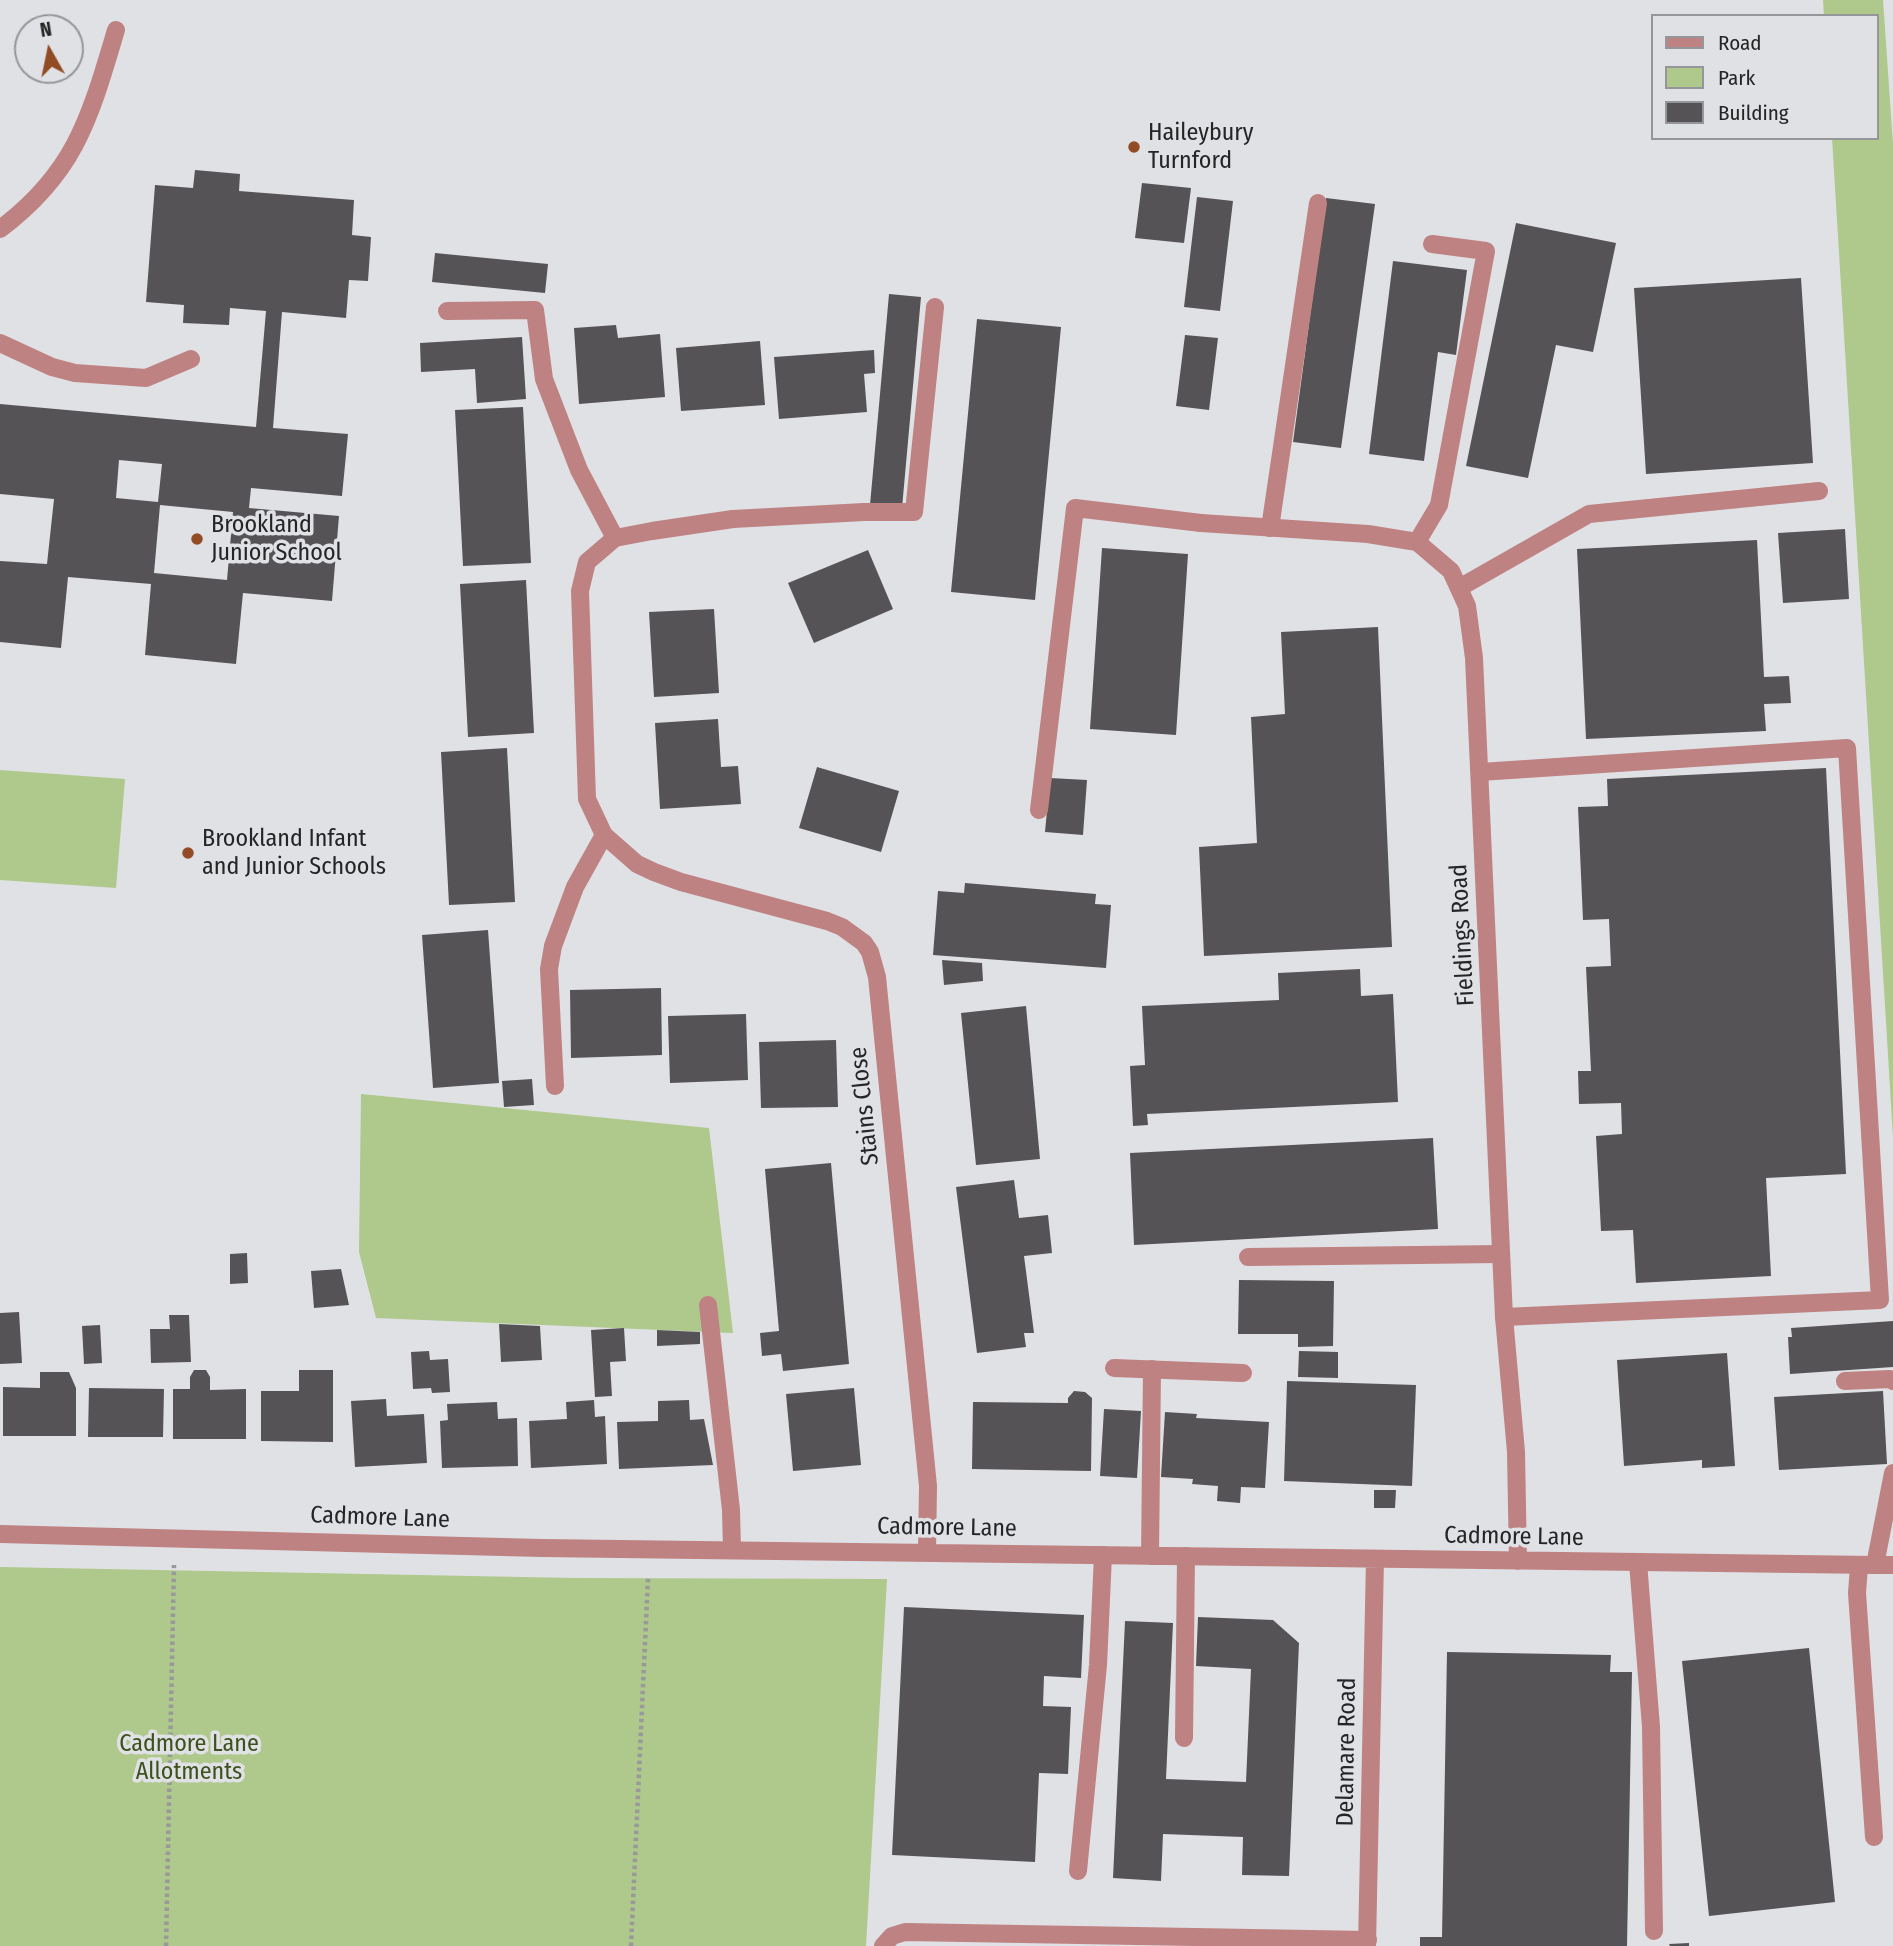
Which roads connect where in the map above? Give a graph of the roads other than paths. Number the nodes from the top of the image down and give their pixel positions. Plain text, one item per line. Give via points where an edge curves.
1 (116, 30) dead end
2 (1318, 203) dead end
3 (0, 229) edge
4 (1432, 244) dead end
5 (935, 307) dead end
6 (447, 312) dead end
7 (0, 343) edge
8 (191, 359) dead end
9 (1819, 491) dead end
10 (1270, 528) junction
11 (615, 538) junction
12 (1418, 542) junction
13 (1459, 589) junction
14 (1480, 772) junction
15 (1039, 810) dead end
16 (604, 835) junction
17 (555, 1086) dead end
18 (1501, 1254) junction
19 (1248, 1257) dead end
20 (708, 1305) dead end
21 (1504, 1317) junction
22 (1114, 1368) dead end
23 (1152, 1369) junction
24 (1242, 1373) dead end
25 (1845, 1381) dead end
26 (1893, 1381) edge
27 (1893, 1473) edge
28 (0, 1534) edge
29 (732, 1550) junction
30 (928, 1552) junction
31 (1103, 1555) junction
32 (1150, 1556) junction
33 (1186, 1556) junction
34 (1376, 1559) junction
35 (1518, 1561) junction
36 (1638, 1562) junction
37 (1867, 1565) junction
38 (1893, 1565) edge
39 (1184, 1738) dead end
40 (1874, 1837) dead end
41 (1078, 1871) dead end
42 (1654, 1931) dead end
43 (1367, 1943) edge
44 (883, 1946) edge

1 - 3 street via 92,112 76,145 37,197
2 - 10 street
4 - 12 street via 1486,251 1439,505
5 - 11 street via 914,512 733,519
6 - 11 street via 535,310 544,379 579,470
7 - 8 street via 75,373 146,379
9 - 13 street via 1589,514
10 - 12 street
10 - 15 street via 1075,508
11 - 16 street, Stains Close via 587,562 580,591 587,799
12 - 13 street, Fieldings Road via 1451,571
13 - 14 street, Fieldings Road via 1467,606 1474,658
14 - 18 street, Fieldings Road
14 - 21 street via 1847,748 1880,1300
16 - 17 street via 575,887 553,946 549,969
16 - 30 street, Stains Close via 637,864 654,872 827,921 853,933 870,952 877,977 928,1486
18 - 19 street
18 - 21 street, Fieldings Road
20 - 29 street
21 - 35 street, Fieldings Road via 1516,1452
22 - 23 street
23 - 24 street
23 - 32 street
25 - 26 street
27 - 37 street
28 - 29 street, Cadmore Lane
29 - 30 street, Cadmore Lane
30 - 31 street, Cadmore Lane
31 - 32 street, Cadmore Lane
31 - 41 street via 1098,1665
32 - 33 street, Cadmore Lane
33 - 34 street, Cadmore Lane
33 - 39 street
34 - 35 street, Cadmore Lane
34 - 43 street, Delamare Road
35 - 36 street, Cadmore Lane
36 - 37 street, Cadmore Lane
36 - 42 street via 1651,1727
37 - 38 street, Cadmore Lane
37 - 40 street via 1857,1593
43 - 44 street via 905,1932 892,1936

